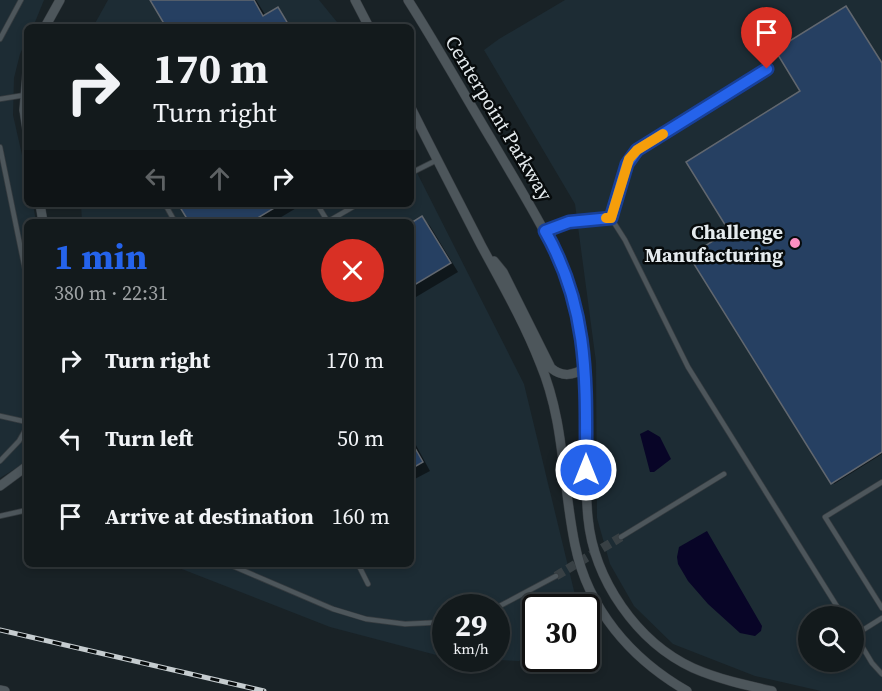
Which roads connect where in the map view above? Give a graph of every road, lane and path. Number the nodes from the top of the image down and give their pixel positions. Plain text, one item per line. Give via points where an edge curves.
1 (21, 0) edge
2 (60, 0) edge
3 (355, 0) edge
4 (406, 0) edge
5 (47, 24) edge
6 (367, 24) edge
7 (0, 39) edge
8 (767, 69) dead end
9 (24, 95) edge
10 (0, 99) edge
11 (414, 114) edge
12 (0, 147) edge
13 (437, 160) junction
14 (414, 172) edge
15 (353, 207) edge
16 (611, 218) junction
17 (332, 219) edge
18 (545, 231) junction
19 (482, 245) junction
20 (24, 264) edge
21 (586, 368) junction
22 (0, 416) edge
23 (24, 421) edge
24 (24, 432) edge
25 (0, 461) edge
26 (24, 468) edge
27 (724, 474) dead end
28 (882, 482) edge
29 (0, 486) edge
30 (24, 511) edge
31 (0, 516) edge
32 (621, 537) tunnel mouth
33 (235, 567) edge
34 (360, 567) edge
35 (556, 576) tunnel mouth
36 (368, 584) dead end
37 (510, 601) edge
38 (837, 606) edge
39 (882, 608) edge
40 (882, 618) edge
41 (432, 623) edge
42 (864, 628) edge
43 (864, 650) edge
44 (882, 674) edge
45 (0, 690) edge
46 (5, 691) edge
47 (687, 691) edge
48 (771, 691) edge

1 - 7 lane
2 - 5 street
3 - 6 street
4 - 18 street, Centerpoint Parkway
8 - 16 lane via 637,150 627,164
9 - 10 lane
11 - 13 street
12 - 20 lane
13 - 14 lane
13 - 19 street
15 - 17 lane
16 - 18 lane via 569,222
16 - 38 lane via 688,368
18 - 21 street, Centerpoint Parkway via 576,305
19 - 21 street via 503,272 551,368 566,375
19 - 47 street via 528,335 550,390 558,417 575,546 593,596 631,649
21 - 48 street, Centerpoint Parkway via 588,520 599,565 614,594 647,635 675,658 712,676
22 - 23 lane
24 - 25 lane
26 - 29 street
27 - 32 lane
28 - 39 lane via 825,517
30 - 31 lane
33 - 41 lane via 366,620
34 - 36 lane
35 - 37 lane
40 - 42 lane
43 - 44 lane
45 - 46 street

